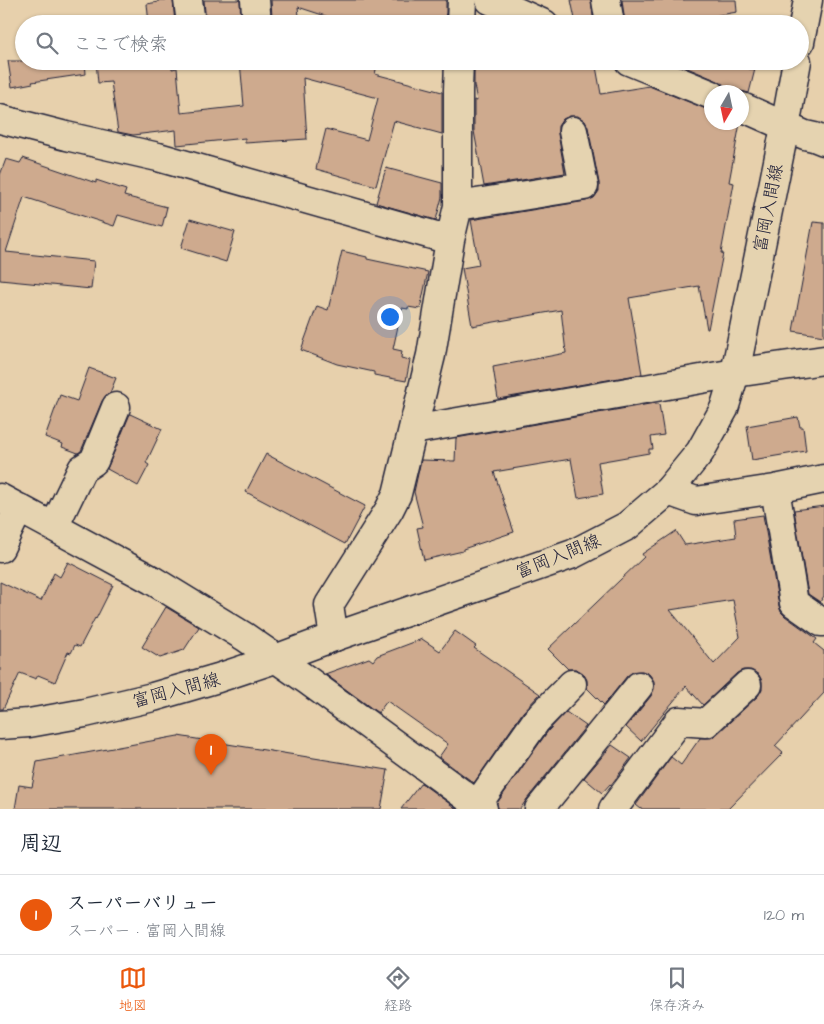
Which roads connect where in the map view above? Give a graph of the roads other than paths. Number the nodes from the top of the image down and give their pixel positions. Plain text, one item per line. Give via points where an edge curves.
1 (188, 0) edge
2 (255, 0) edge
3 (462, 0) edge
4 (490, 0) edge
5 (606, 0) edge
6 (808, 0) edge
7 (190, 15) edge
8 (256, 15) edge
9 (461, 15) edge
10 (524, 15) edge
11 (608, 15) edge
12 (805, 15) edge
13 (459, 70) edge
14 (651, 70) edge
15 (795, 70) edge
16 (704, 92) edge
17 (749, 110) edge
18 (0, 119) edge
19 (785, 127) junction
20 (573, 131) dead end
21 (824, 141) edge
22 (458, 206) junction
23 (450, 240) junction
24 (824, 360) edge
25 (735, 373) junction
26 (116, 407) dead end
27 (413, 430) junction
28 (824, 479) edge
29 (775, 489) junction
30 (668, 491) junction
31 (10, 503) edge
32 (54, 527) junction
33 (0, 548) edge
34 (824, 622) edge
35 (334, 636) junction
36 (275, 659) junction
37 (572, 684) dead end
38 (747, 685) dead end
39 (639, 686) dead end
40 (0, 725) edge
41 (480, 807) edge
42 (539, 809) edge
43 (613, 809) edge

1 - 7 street
2 - 8 street
3 - 9 street
4 - 10 street
5 - 11 street
6 - 12 street
13 - 22 street
14 - 16 street
15 - 19 street, 富岡入間線
17 - 19 street
18 - 23 street via 158,157
19 - 21 street
19 - 25 street, 富岡入間線
20 - 22 street via 584,186
22 - 23 street
23 - 27 street
24 - 25 street
25 - 27 street
25 - 30 street, 富岡入間線 via 724,409 700,452
26 - 32 street via 94,461 82,469
27 - 35 street via 397,494 328,605
28 - 29 street
29 - 30 street via 696,501
29 - 34 street via 794,603
30 - 35 street, 富岡入間線 via 628,526 573,554
31 - 32 street
31 - 33 street
32 - 36 street via 152,580
35 - 36 street, 富岡入間線
36 - 40 street, 富岡入間線 via 153,697 29,723
36 - 41 street
37 - 41 street via 536,720
38 - 43 street via 706,723 679,721
39 - 42 street

